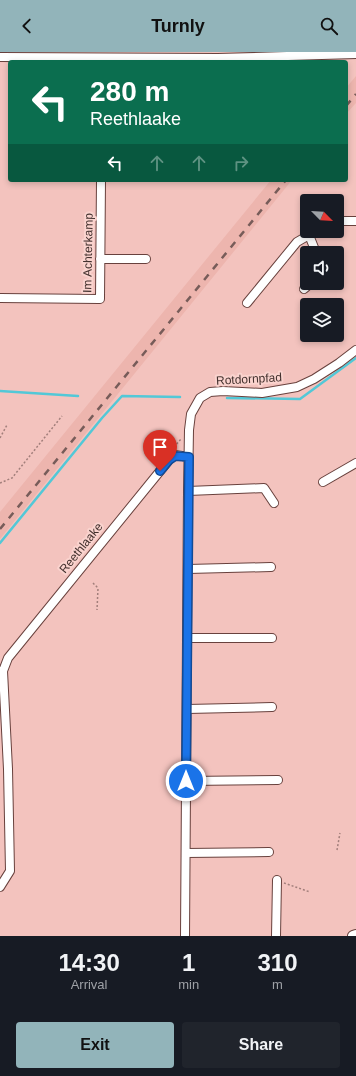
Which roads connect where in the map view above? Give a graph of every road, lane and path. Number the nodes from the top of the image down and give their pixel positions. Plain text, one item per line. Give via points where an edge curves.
1 (280, 54) edge
2 (356, 54) edge
3 (138, 55) edge
4 (199, 55) edge
5 (0, 57) edge
6 (98, 57) edge
7 (101, 182) edge
8 (344, 221) edge
9 (356, 221) edge
10 (303, 238) edge
11 (100, 259) junction
12 (146, 259) dead end
13 (0, 298) edge
14 (247, 303) dead end
15 (356, 350) edge
16 (62, 416) dead end
17 (7, 425) dead end
18 (189, 430) junction
19 (0, 438) edge
20 (189, 457) junction
21 (169, 460) junction
22 (356, 463) edge
23 (323, 482) dead end
24 (0, 483) edge
25 (188, 491) junction
26 (274, 503) dead end
27 (271, 567) dead end
28 (188, 569) junction
29 (93, 583) dead end
30 (97, 610) dead end
31 (187, 638) junction
32 (272, 638) dead end
33 (2, 671) edge
34 (272, 707) dead end
35 (187, 708) junction
36 (4, 768) edge
37 (278, 780) dead end
38 (186, 781) junction
39 (340, 833) dead end
40 (337, 850) dead end
41 (269, 852) dead end
42 (186, 853) junction
43 (2, 877) edge
44 (277, 880) joint
45 (0, 887) edge
46 (310, 892) dead end
47 (186, 936) edge
48 (276, 936) edge

1 - 2 street
1 - 4 street via 218,58
3 - 4 street
3 - 6 street
5 - 6 street
7 - 11 street, Im Achterkamp
8 - 9 street
10 - 14 street
11 - 12 street
11 - 13 street, Im Achterkamp via 100,299
15 - 18 street, Rotdornpfad via 314,379 297,387 262,393 210,392 200,398 191,414
16 - 24 path via 12,478
17 - 19 path
18 - 20 street
18 - 21 path via 171,451
20 - 21 street via 175,456
20 - 25 street
21 - 33 street, Reethlaake via 8,658
22 - 23 street
25 - 26 street via 264,488
25 - 28 street
27 - 28 street
28 - 31 street
29 - 30 path via 98,588
31 - 32 street
31 - 35 street
33 - 36 street
34 - 35 street
35 - 38 street
36 - 43 street via 10,870
37 - 38 street
38 - 42 street
39 - 40 path
41 - 42 street
42 - 47 street
43 - 45 street
44 - 46 path
44 - 48 street

